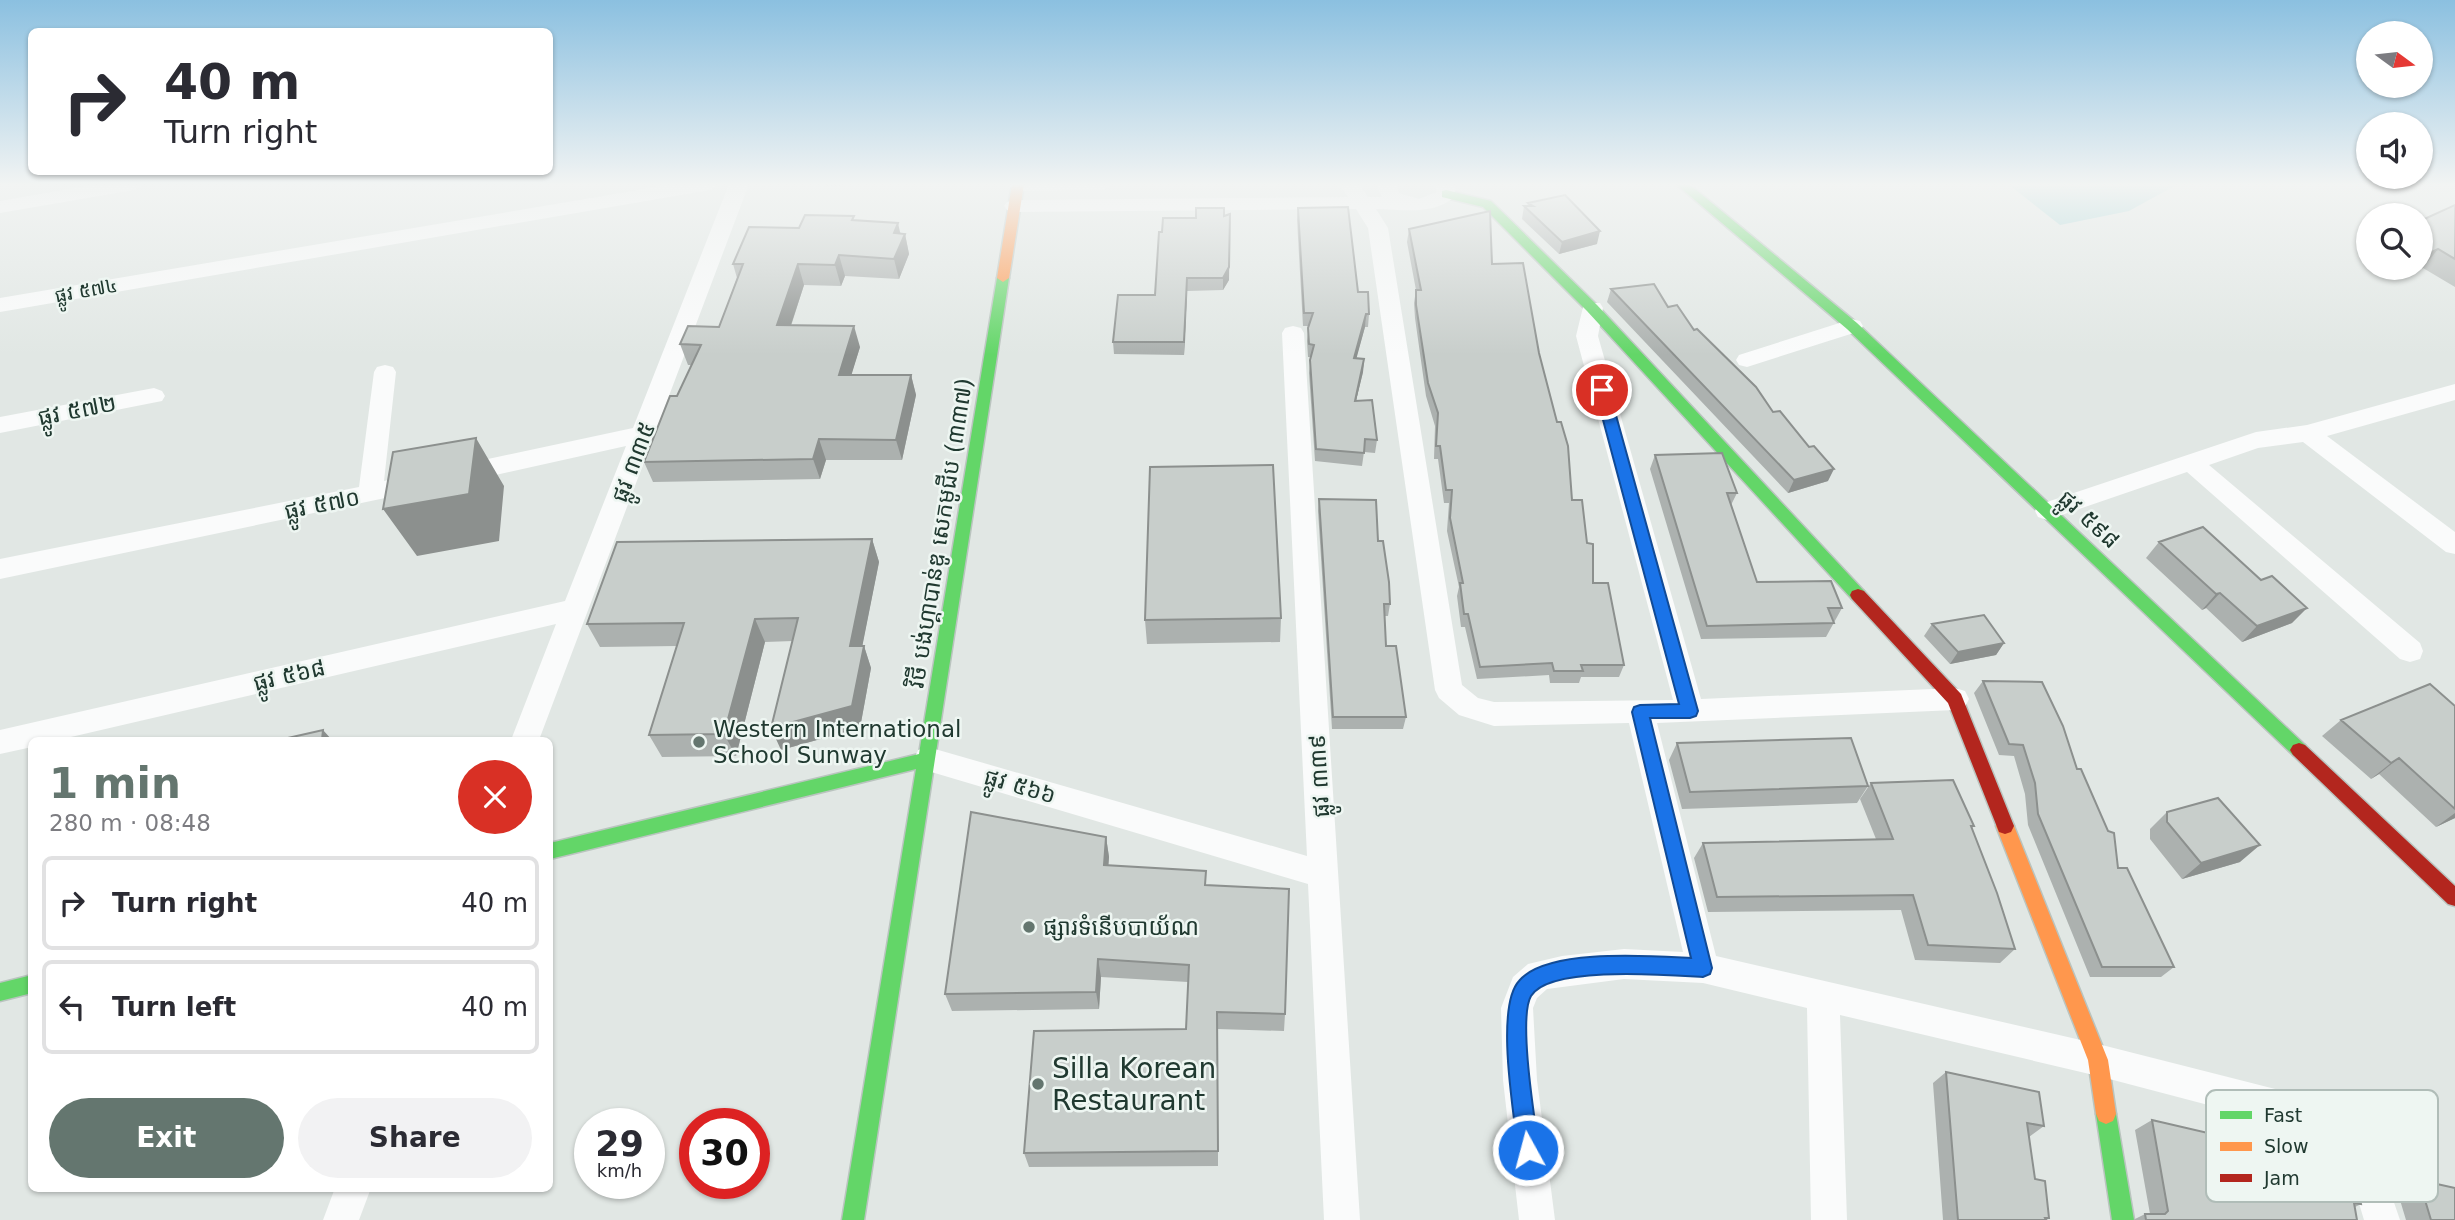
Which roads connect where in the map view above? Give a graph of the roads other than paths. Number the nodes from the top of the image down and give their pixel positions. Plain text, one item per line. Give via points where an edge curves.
1 (376, 241) edge
2 (717, 241) edge
3 (1009, 241) edge
4 (1380, 241) edge
5 (1524, 241) edge
6 (1753, 241) edge
7 (0, 305) edge
8 (1592, 308) junction
9 (1852, 326) junction
10 (1293, 333) dead end
11 (1747, 360) dead end
12 (385, 372) dead end
13 (2455, 392) edge
14 (154, 396) dead end
15 (2432, 399) junction
16 (2455, 415) edge
17 (0, 425) edge
18 (2307, 433) junction
19 (643, 434) junction
20 (2192, 463) junction
21 (370, 494) junction
22 (2047, 511) junction
23 (2455, 545) edge
24 (0, 569) edge
25 (577, 609) junction
26 (2410, 651) dead end
27 (1955, 699) junction
28 (1690, 711) junction
29 (1640, 712) junction
30 (526, 737) edge
31 (0, 742) edge
32 (928, 759) junction
33 (553, 850) edge
34 (1324, 875) junction
35 (2452, 892) edge
36 (1703, 968) junction
37 (28, 985) edge
38 (0, 992) edge
39 (1823, 995) junction
40 (2098, 1060) junction
41 (2214, 1090) edge
42 (352, 1192) edge
43 (2376, 1202) edge
44 (341, 1220) edge
45 (853, 1220) edge
46 (1342, 1220) edge
47 (1537, 1220) edge
48 (1829, 1220) edge
49 (2123, 1220) edge
50 (2382, 1220) edge

1 - 7 street, ផ្លូវ ៥៧៤
2 - 19 street, ផ្លូវ ៣៣៥
3 - 32 street, វិថី បង់ហ្គាបាន់ឌូ សេកមូជីប (៣៣៧)
4 - 29 street via 1449,690 1469,707 1494,714
5 - 8 street
6 - 9 street, ផ្លូវ ៥៩៨
8 - 27 street
8 - 28 street via 1587,336
9 - 11 street
9 - 22 street, ផ្លូវ ៥៩៨
10 - 34 street, ផ្លូវ ៣៣៩
12 - 21 street
13 - 15 street
14 - 17 street, ផ្លូវ ៥៧២
15 - 16 street
15 - 18 street
18 - 20 street via 2256,440
18 - 23 street
19 - 21 street, ផ្លូវ ៥៧០
19 - 25 street, ផ្លូវ ៣៣៥
20 - 22 street
20 - 26 street
21 - 24 street, ផ្លូវ ៥៧០
22 - 35 street, ផ្លូវ ៥៩៨
25 - 30 street, ផ្លូវ ៣៣៥
25 - 31 street, ផ្លូវ ៥៦៨
27 - 28 street
27 - 40 street
28 - 29 street
29 - 36 street
32 - 33 street
32 - 34 street, ផ្លូវ ៥៦៦
32 - 45 street, វិថី បង់ហ្គាបាន់ឌូ សេកមូជីប (៣៣៧)
34 - 46 street, ផ្លូវ ៣៣៩
36 - 39 street
36 - 47 street via 1624,964 1574,969 1539,975 1524,988 1517,1007 1520,1080
37 - 38 street
39 - 40 street
39 - 48 street
40 - 41 street
40 - 49 street
42 - 44 street
43 - 50 street

